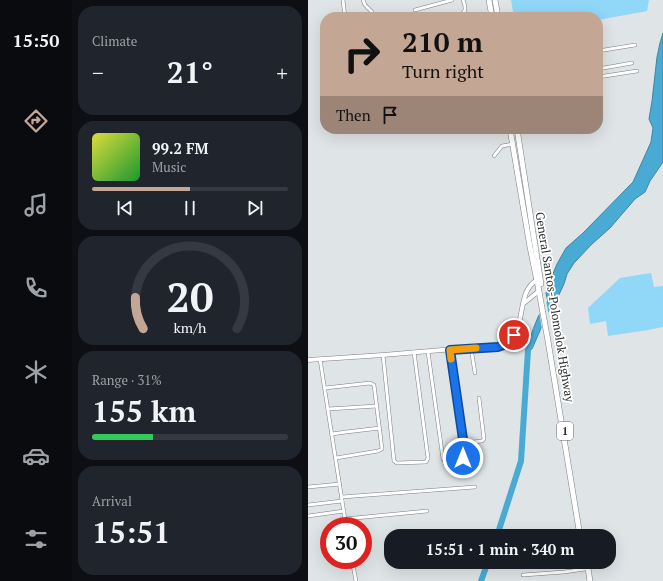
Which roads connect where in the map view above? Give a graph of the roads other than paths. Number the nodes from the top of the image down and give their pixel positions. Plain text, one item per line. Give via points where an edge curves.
1 (343, 0) edge
2 (363, 0) edge
3 (452, 0) edge
4 (463, 0) edge
5 (489, 0) edge
6 (495, 0) edge
7 (415, 10) dead end
8 (344, 12) edge
9 (372, 12) dead end
10 (464, 12) edge
11 (491, 12) edge
12 (497, 12) edge
13 (635, 45) dead end
14 (603, 50) edge
15 (632, 63) dead end
16 (603, 68) edge
17 (637, 71) dead end
18 (603, 76) edge
19 (511, 134) edge
20 (517, 134) edge
21 (513, 144) junction
22 (494, 156) dead end
23 (537, 280) junction
24 (539, 291) junction
25 (542, 301) junction
26 (524, 303) junction
27 (547, 328) junction
28 (471, 348) junction
29 (450, 350) junction
30 (414, 352) junction
31 (428, 352) junction
32 (383, 355) junction
33 (320, 359) junction
34 (308, 360) edge
35 (475, 373) dead end
36 (325, 388) junction
37 (479, 398) dead end
38 (376, 406) junction
39 (328, 409) junction
40 (380, 428) junction
41 (332, 434) junction
42 (464, 443) junction
43 (336, 458) junction
44 (340, 484) junction
45 (308, 487) edge
46 (475, 487) dead end
47 (342, 499) junction
48 (308, 505) edge
49 (427, 511) dead end
50 (344, 512) junction
51 (308, 516) edge
52 (345, 517) edge
53 (366, 517) edge
54 (579, 529) edge
55 (582, 529) edge
56 (354, 569) edge
57 (585, 569) joint
58 (588, 569) edge
59 (523, 574) dead end
60 (356, 581) edge
61 (587, 581) edge
62 (590, 581) edge

1 - 8 street
2 - 9 street
3 - 7 street
4 - 10 street
5 - 11 highway
6 - 12 highway
13 - 14 street
15 - 16 street
17 - 18 street
19 - 21 highway, 1
20 - 25 highway, General Santos-Polomolok Highway / 1
21 - 22 street via 502,146
21 - 23 highway, 1
23 - 24 highway, 1
23 - 26 street via 528,289
24 - 25 highway, 1
24 - 26 street
25 - 27 highway, 1
26 - 28 street via 519,326 509,342 498,347
27 - 54 highway, 1
27 - 55 highway, General Santos-Polomolok Highway / 1
28 - 29 street
28 - 35 street
29 - 31 street
29 - 42 street
30 - 31 street
30 - 32 street
30 - 32 street via 428,458 426,462 394,461
31 - 42 street via 443,460 463,458
32 - 33 street
33 - 34 street
33 - 36 street
36 - 38 street via 372,384
36 - 39 street
37 - 42 street via 484,439
38 - 39 street
38 - 40 street
39 - 41 street
40 - 41 street
40 - 43 street via 381,450
41 - 43 street
43 - 44 street
44 - 45 street
44 - 47 street
46 - 47 street
47 - 48 street
47 - 50 street
49 - 53 street
50 - 51 street
50 - 52 street
56 - 60 street
57 - 59 street
57 - 61 highway
58 - 62 highway

